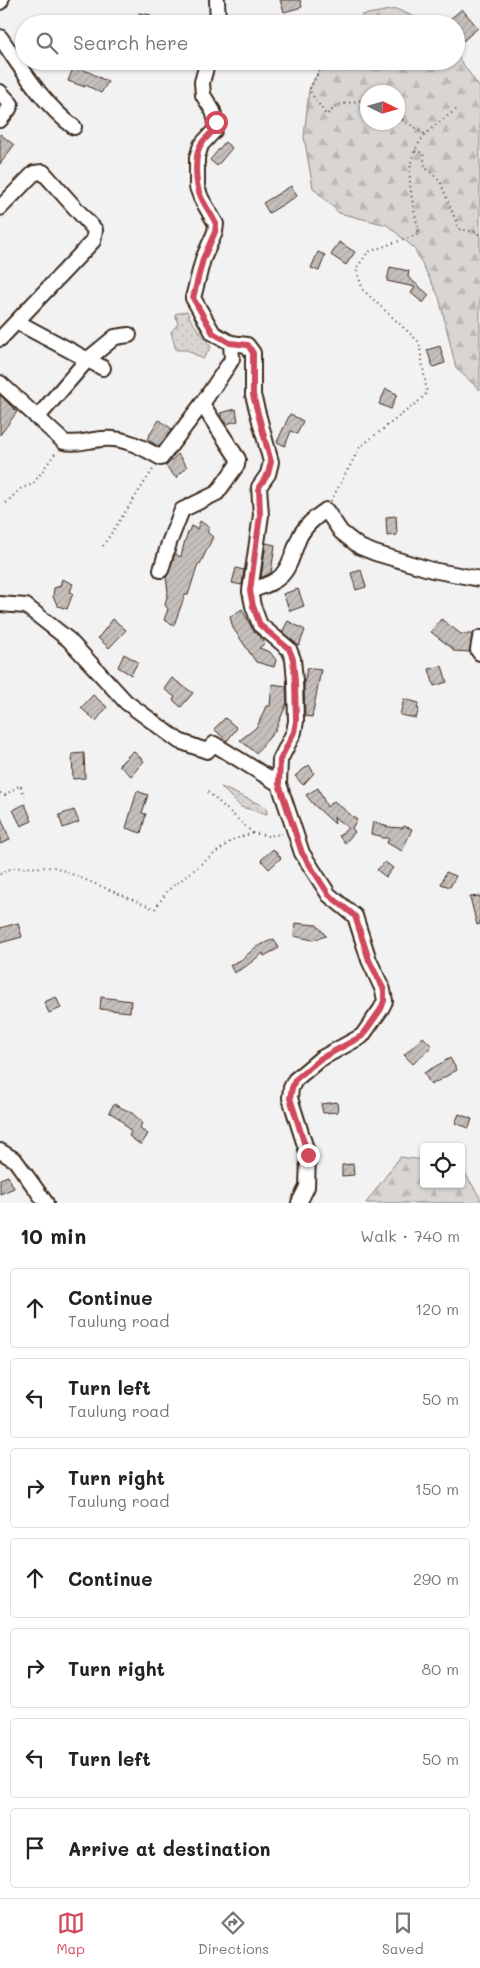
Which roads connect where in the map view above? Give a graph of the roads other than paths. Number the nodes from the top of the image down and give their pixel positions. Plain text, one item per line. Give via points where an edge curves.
1 (217, 0) edge
2 (218, 15) edge
3 (0, 37) edge
4 (15, 59) edge
5 (23, 70) edge
6 (205, 70) edge
7 (0, 92) edge
8 (0, 120) edge
9 (74, 128) dead end
10 (0, 208) edge
11 (17, 322) junction
12 (129, 335) dead end
13 (0, 339) edge
14 (230, 343) junction
15 (87, 360) junction
16 (103, 368) dead end
17 (0, 384) edge
18 (202, 404) junction
19 (37, 418) junction
20 (161, 570) dead end
21 (480, 579) edge
22 (250, 591) junction
23 (0, 604) edge
24 (480, 638) edge
25 (480, 653) edge
26 (279, 784) junction
27 (0, 1152) edge
28 (46, 1203) edge
29 (299, 1203) edge

1 - 2 street
3 - 4 street
5 - 9 street via 57,115
6 - 14 street via 203,95 216,122 214,131 201,144 197,158 197,187 216,224 193,298 213,333
7 - 8 street via 11,104
10 - 11 street via 34,172 44,172 95,230 93,242
11 - 13 street
11 - 15 street
12 - 15 street via 115,337
14 - 18 street via 232,359
14 - 22 street via 248,345 253,353 253,395 271,462 259,487 260,515
15 - 16 street
15 - 19 street
17 - 19 street
18 - 19 street via 161,458 126,441 64,442
18 - 20 street via 237,454 237,465 217,493 182,510
21 - 22 street via 432,570 375,553 341,532 326,510 314,518 301,534 282,575
22 - 26 street via 260,625 289,649 293,659 296,721 280,760
23 - 26 street via 26,606 69,640 126,702 179,741 211,748
24 - 25 street
26 - 29 street via 302,853 329,895 355,916 369,960 384,990 381,1009 362,1036 320,1059 295,1080 290,1098 308,1155 307,1187
27 - 28 street via 15,1160

